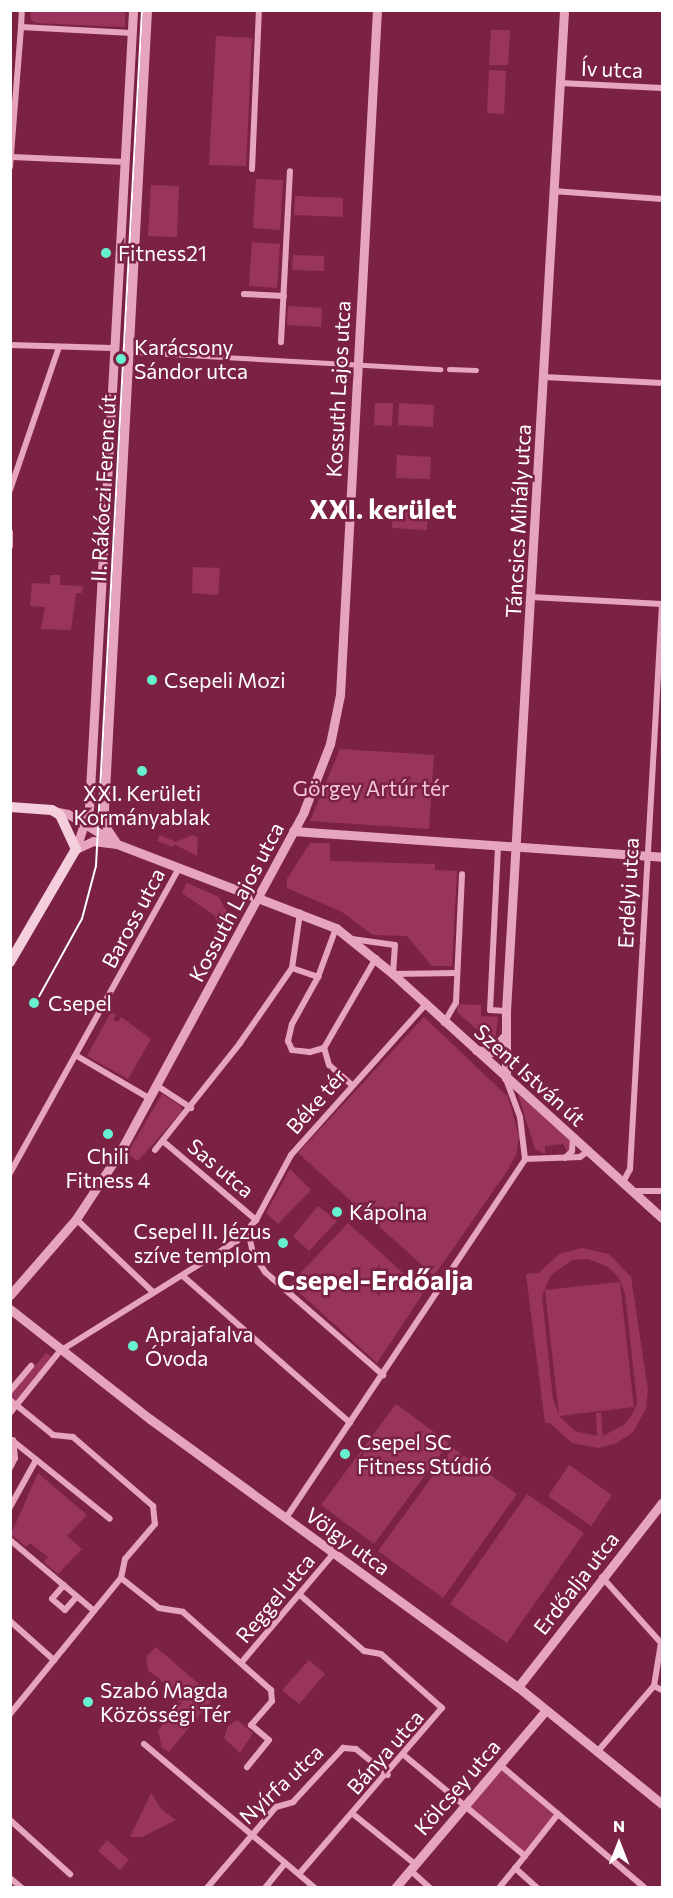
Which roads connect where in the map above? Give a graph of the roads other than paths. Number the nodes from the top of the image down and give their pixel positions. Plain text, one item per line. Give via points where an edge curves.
1 (22, 10) edge
2 (133, 10) edge
3 (147, 10) edge
4 (259, 10) edge
5 (377, 10) edge
6 (564, 10) edge
7 (21, 27) junction
8 (132, 33) junction
9 (560, 83) junction
10 (663, 88) edge
11 (12, 157) edge
12 (125, 162) junction
13 (10, 166) edge
14 (252, 169) dead end
15 (290, 171) dead end
16 (553, 190) junction
17 (663, 199) edge
18 (244, 294) dead end
19 (284, 296) junction
20 (282, 342) dead end
21 (10, 345) edge
22 (60, 347) junction
23 (112, 348) junction
24 (133, 352) dead end
25 (357, 366) junction
26 (441, 369) dead end
27 (448, 369) dead end
28 (476, 370) dead end
29 (544, 377) junction
30 (663, 383) edge
31 (10, 490) edge
32 (10, 532) edge
33 (10, 546) edge
34 (531, 597) junction
35 (663, 604) edge
36 (89, 795) junction
37 (10, 807) edge
38 (52, 810) junction
39 (68, 814) junction
40 (104, 816) junction
41 (89, 824) junction
42 (293, 831) junction
43 (117, 844) junction
44 (498, 847) junction
45 (516, 848) junction
46 (76, 849) junction
47 (646, 856) junction
48 (663, 857) edge
49 (179, 868) junction
50 (462, 874) dead end
51 (257, 898) junction
52 (300, 913) junction
53 (336, 928) junction
54 (352, 939) junction
55 (376, 958) junction
56 (10, 962) edge
57 (292, 968) junction
58 (457, 973) junction
59 (393, 974) junction
60 (318, 977) junction
61 (425, 1005) junction
62 (506, 1011) junction
63 (444, 1023) junction
64 (505, 1033) junction
65 (324, 1048) junction
66 (472, 1048) junction
67 (77, 1056) junction
68 (506, 1078) junction
69 (156, 1085) junction
70 (352, 1085) junction
71 (149, 1098) junction
72 (191, 1108) junction
73 (573, 1137) junction
74 (164, 1142) junction
75 (155, 1150) dead end
76 (588, 1151) junction
77 (564, 1158) junction
78 (525, 1159) junction
79 (10, 1173) edge
80 (623, 1182) junction
81 (633, 1191) junction
82 (663, 1191) edge
83 (663, 1218) edge
84 (76, 1219) junction
85 (256, 1220) junction
86 (248, 1230) junction
87 (184, 1276) junction
88 (153, 1292) junction
89 (10, 1295) edge
90 (10, 1308) edge
91 (60, 1351) junction
92 (31, 1366) dead end
93 (383, 1375) junction
94 (10, 1390) edge
95 (10, 1400) edge
96 (17, 1406) junction
97 (10, 1413) edge
98 (350, 1423) junction
99 (12, 1439) edge
100 (36, 1460) junction
101 (10, 1468) edge
102 (10, 1507) edge
103 (662, 1507) edge
104 (286, 1518) junction
105 (110, 1520) dead end
106 (10, 1540) edge
107 (334, 1553) junction
108 (602, 1577) junction
109 (121, 1578) junction
110 (64, 1585) junction
111 (300, 1594) junction
112 (77, 1596) junction
113 (93, 1610) junction
114 (10, 1622) edge
115 (662, 1643) edge
116 (54, 1660) junction
117 (241, 1663) junction
118 (654, 1686) junction
119 (518, 1687) junction
120 (663, 1690) edge
121 (546, 1710) junction
122 (10, 1714) edge
123 (144, 1744) dead end
124 (598, 1751) junction
125 (405, 1755) junction
126 (500, 1765) junction
127 (247, 1767) dead end
128 (388, 1775) junction
129 (663, 1804) edge
130 (465, 1805) junction
131 (353, 1814) junction
132 (558, 1814) junction
133 (10, 1820) edge
134 (252, 1833) junction
135 (525, 1856) junction
136 (285, 1863) junction
137 (412, 1867) junction
138 (515, 1868) junction
139 (70, 1874) dead end
140 (299, 1874) junction
141 (10, 1878) edge
142 (22, 1887) edge
143 (207, 1887) edge
144 (265, 1887) edge
145 (315, 1887) edge
146 (395, 1887) edge
147 (430, 1887) edge
148 (499, 1887) edge
149 (537, 1887) edge
150 (645, 1887) edge

1 - 7 street
2 - 8 street, II. Rákóczi Ferenc út
3 - 40 street, II. Rákóczi Ferenc út
4 - 14 street
5 - 25 street, Kossuth Lajos utca
6 - 9 street, Táncsics Mihály utca
7 - 8 street
7 - 11 street
8 - 12 street, II. Rákóczi Ferenc út
9 - 10 street, Ív utca
9 - 16 street, Táncsics Mihály utca
11 - 12 street
11 - 13 street
12 - 23 street, II. Rákóczi Ferenc út
15 - 19 street
16 - 17 street
16 - 29 street, Táncsics Mihály utca
18 - 19 street
19 - 20 street
21 - 22 street
22 - 23 street
22 - 31 street
23 - 36 street, II. Rákóczi Ferenc út
24 - 25 street
25 - 26 street
25 - 42 street, Kossuth Lajos utca via 340,695 323,764
27 - 28 street
29 - 30 street
29 - 34 street, Táncsics Mihály utca
32 - 33 street
34 - 35 street
34 - 45 street, Táncsics Mihály utca
35 - 47 street, Erdélyi utca
36 - 39 street via 80,809
36 - 41 street, II. Rákóczi Ferenc út
37 - 38 main road
38 - 39 street, Szent István út
38 - 46 main road via 65,821
39 - 41 street, Szent István út
40 - 41 street, II. Rákóczi Ferenc út
40 - 43 street
41 - 43 street, Szent István út
41 - 46 street, II. Rákóczi Ferenc út
42 - 44 street
42 - 51 street, Kossuth Lajos utca
43 - 46 street, Szent István út via 93,841
43 - 49 street, Szent István út
44 - 45 street
44 - 62 street via 490,1010
45 - 47 street
45 - 62 street, Táncsics Mihály utca
46 - 56 main road, II. Rákóczi Ferenc út
47 - 48 street
47 - 80 street, Erdélyi utca via 630,1169
49 - 51 street, Szent István út
49 - 67 street, Baross utca
50 - 58 street
51 - 52 street, Szent István út
51 - 69 street, Kossuth Lajos utca
52 - 53 street, Szent István út
52 - 57 street
53 - 54 street, Szent István út
53 - 60 street
54 - 55 street, Szent István út
54 - 59 street via 395,945
55 - 59 street, Szent István út
55 - 65 street
57 - 60 street
57 - 72 street
58 - 59 street
58 - 63 street via 456,1002
59 - 61 street, Szent István út
60 - 65 street via 292,1024 288,1044 298,1051
61 - 63 street, Szent István út
61 - 70 street, Béke tér
62 - 64 street, Táncsics Mihály utca
63 - 66 street, Szent István út
64 - 66 street via 492,1052
64 - 68 street, Táncsics Mihály utca
65 - 70 street via 329,1065
66 - 68 street, Szent István út
67 - 71 street
67 - 79 street, Baross utca
68 - 73 street, Szent István út
68 - 78 street via 520,1117
69 - 71 street, Kossuth Lajos utca
69 - 72 street
70 - 85 street, Béke tér via 291,1155
71 - 84 street, Kossuth Lajos utca
72 - 74 street
73 - 76 street, Szent István út
73 - 77 street via 575,1144
74 - 75 street
74 - 85 street, Sas utca
76 - 77 street
76 - 80 street, Szent István út
77 - 78 street
78 - 93 street
80 - 81 street, Szent István út
81 - 82 street
81 - 83 street, Szent István út
84 - 88 street
84 - 89 street, Kossuth Lajos utca
85 - 86 street, Béke tér
86 - 87 street, Béke tér via 231,1246
86 - 93 street via 253,1254 266,1272
87 - 88 street, Béke tér
87 - 98 street
88 - 91 street, Béke tér
90 - 91 street, Völgy utca
91 - 96 street, Béke tér
91 - 104 street, Völgy utca
92 - 94 street
93 - 98 street
95 - 96 street
96 - 97 street, Béke tér
96 - 109 street via 53,1435 73,1437 153,1506 154,1524 125,1558
98 - 104 street
99 - 100 street
99 - 101 street via 15,1458
100 - 102 street
100 - 105 street
103 - 108 street, Erdőalja utca
104 - 107 street, Völgy utca
106 - 110 street
107 - 111 street, Reggel utca
107 - 119 street, Völgy utca
108 - 115 street
108 - 119 street, Erdőalja utca
109 - 113 street
109 - 117 street, Reggel utca via 159,1608 183,1612
110 - 112 street
110 - 112 street via 52,1599 65,1610
111 - 117 street, Reggel utca
111 - 125 street, Bánya utca via 364,1651 381,1654 441,1704 440,1712
112 - 113 street
113 - 116 street
114 - 116 street
115 - 118 street
116 - 122 street
117 - 127 street, Reggel utca via 271,1690 272,1701 251,1725 269,1740
118 - 120 street
118 - 124 street
119 - 121 street, Völgy utca
121 - 124 street, Völgy utca
121 - 126 street, Kölcsey utca
123 - 134 street
124 - 129 street, Völgy utca
125 - 128 street, Bánya utca
125 - 130 street
126 - 130 street, Kölcsey utca
126 - 132 street
128 - 131 street, Bánya utca
128 - 134 street, Nyírfa utca via 356,1749 343,1748 293,1802 276,1807
130 - 135 street
130 - 137 street, Kölcsey utca
131 - 137 street
131 - 140 street, Bánya utca
132 - 135 street
132 - 150 street
133 - 139 street
134 - 136 street
134 - 143 street, Nyírfa utca
135 - 138 street
136 - 140 street
136 - 144 street
137 - 146 street, Kölcsey utca
137 - 147 street
138 - 148 street
138 - 149 street
140 - 145 street
141 - 142 street

